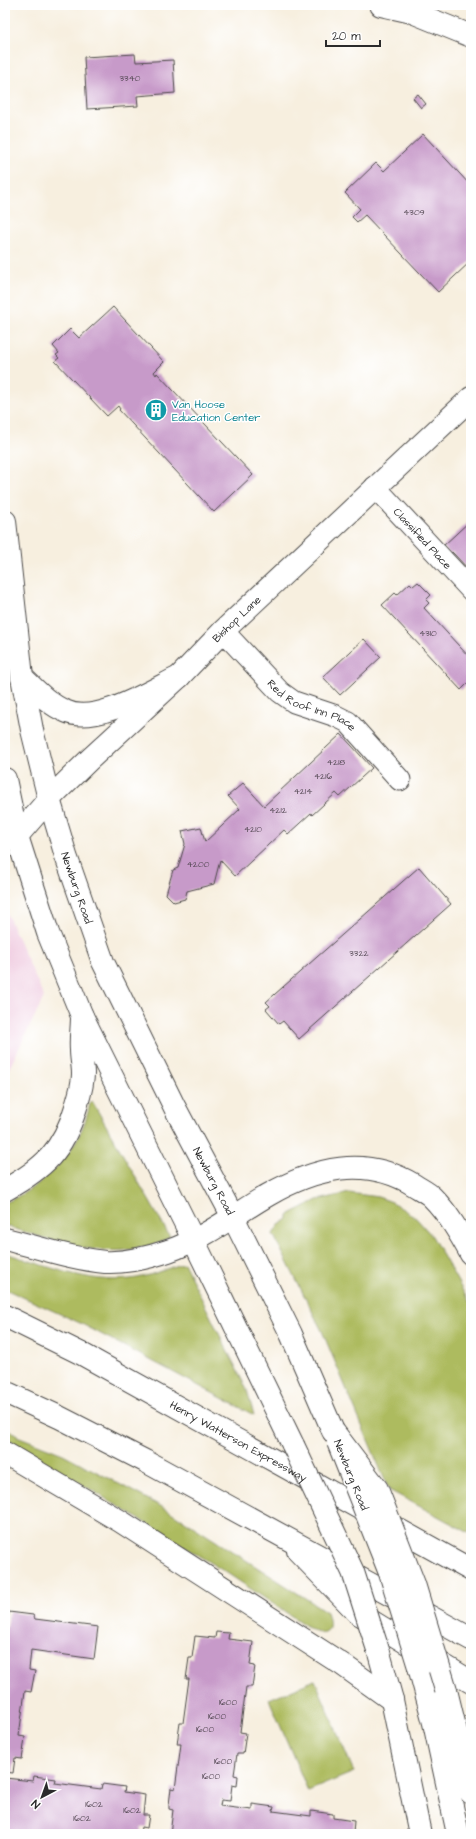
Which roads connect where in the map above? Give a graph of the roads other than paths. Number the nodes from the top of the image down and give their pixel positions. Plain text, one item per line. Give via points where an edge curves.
1 (381, 5) edge
2 (471, 36) edge
3 (471, 398) edge
4 (375, 487) junction
5 (5, 521) edge
6 (471, 590) edge
7 (223, 631) junction
8 (22, 677) junction
9 (179, 677) junction
10 (5, 779) edge
11 (400, 780) dead end
12 (49, 799) junction
13 (11, 838) edge
14 (82, 1016) junction
15 (5, 1190) edge
16 (233, 1217) junction
17 (5, 1239) edge
18 (193, 1240) junction
19 (471, 1254) edge
20 (5, 1316) edge
21 (5, 1392) edge
22 (333, 1431) junction
23 (5, 1453) edge
24 (283, 1536) junction
25 (471, 1570) edge
26 (471, 1639) edge
27 (471, 1682) edge
28 (392, 1700) junction
29 (471, 1793) edge
30 (420, 1834) edge
31 (458, 1834) edge

1 - 2 main road via 412,12
3 - 4 main road, Bishop Lane
4 - 6 street, Classified Place
4 - 7 main road, Bishop Lane
5 - 8 main road, Newburg Road
7 - 9 main road, Bishop Lane
7 - 11 street, Red Roof Inn Place via 280,692 308,707 348,722
8 - 9 main road via 55,706 80,716 103,713
8 - 12 main road, Newburg Road
9 - 12 main road, Bishop Lane
10 - 13 main road
12 - 13 main road, Bishop Lane
12 - 16 main road, Newburg Road via 103,962 175,1108
13 - 14 main road
14 - 15 main road via 83,1075 71,1126 46,1162
14 - 18 main road
16 - 18 main road
16 - 19 main road via 292,1182 322,1171 362,1167 384,1171 401,1178 431,1196 456,1227
16 - 22 main road, Newburg Road via 291,1334
17 - 18 main road via 70,1256 106,1262 168,1251
18 - 28 main road, bridge via 353,1572
20 - 25 main road, Henry Watterson Expressway via 82,1354
21 - 24 main road via 139,1458
22 - 29 main road, bridge via 377,1489 414,1584 446,1690
22 - 31 main road, Newburg Road, bridge via 390,1573 419,1666
23 - 28 main road via 120,1521 336,1660
24 - 26 main road
24 - 27 main road via 358,1614
28 - 30 main road

